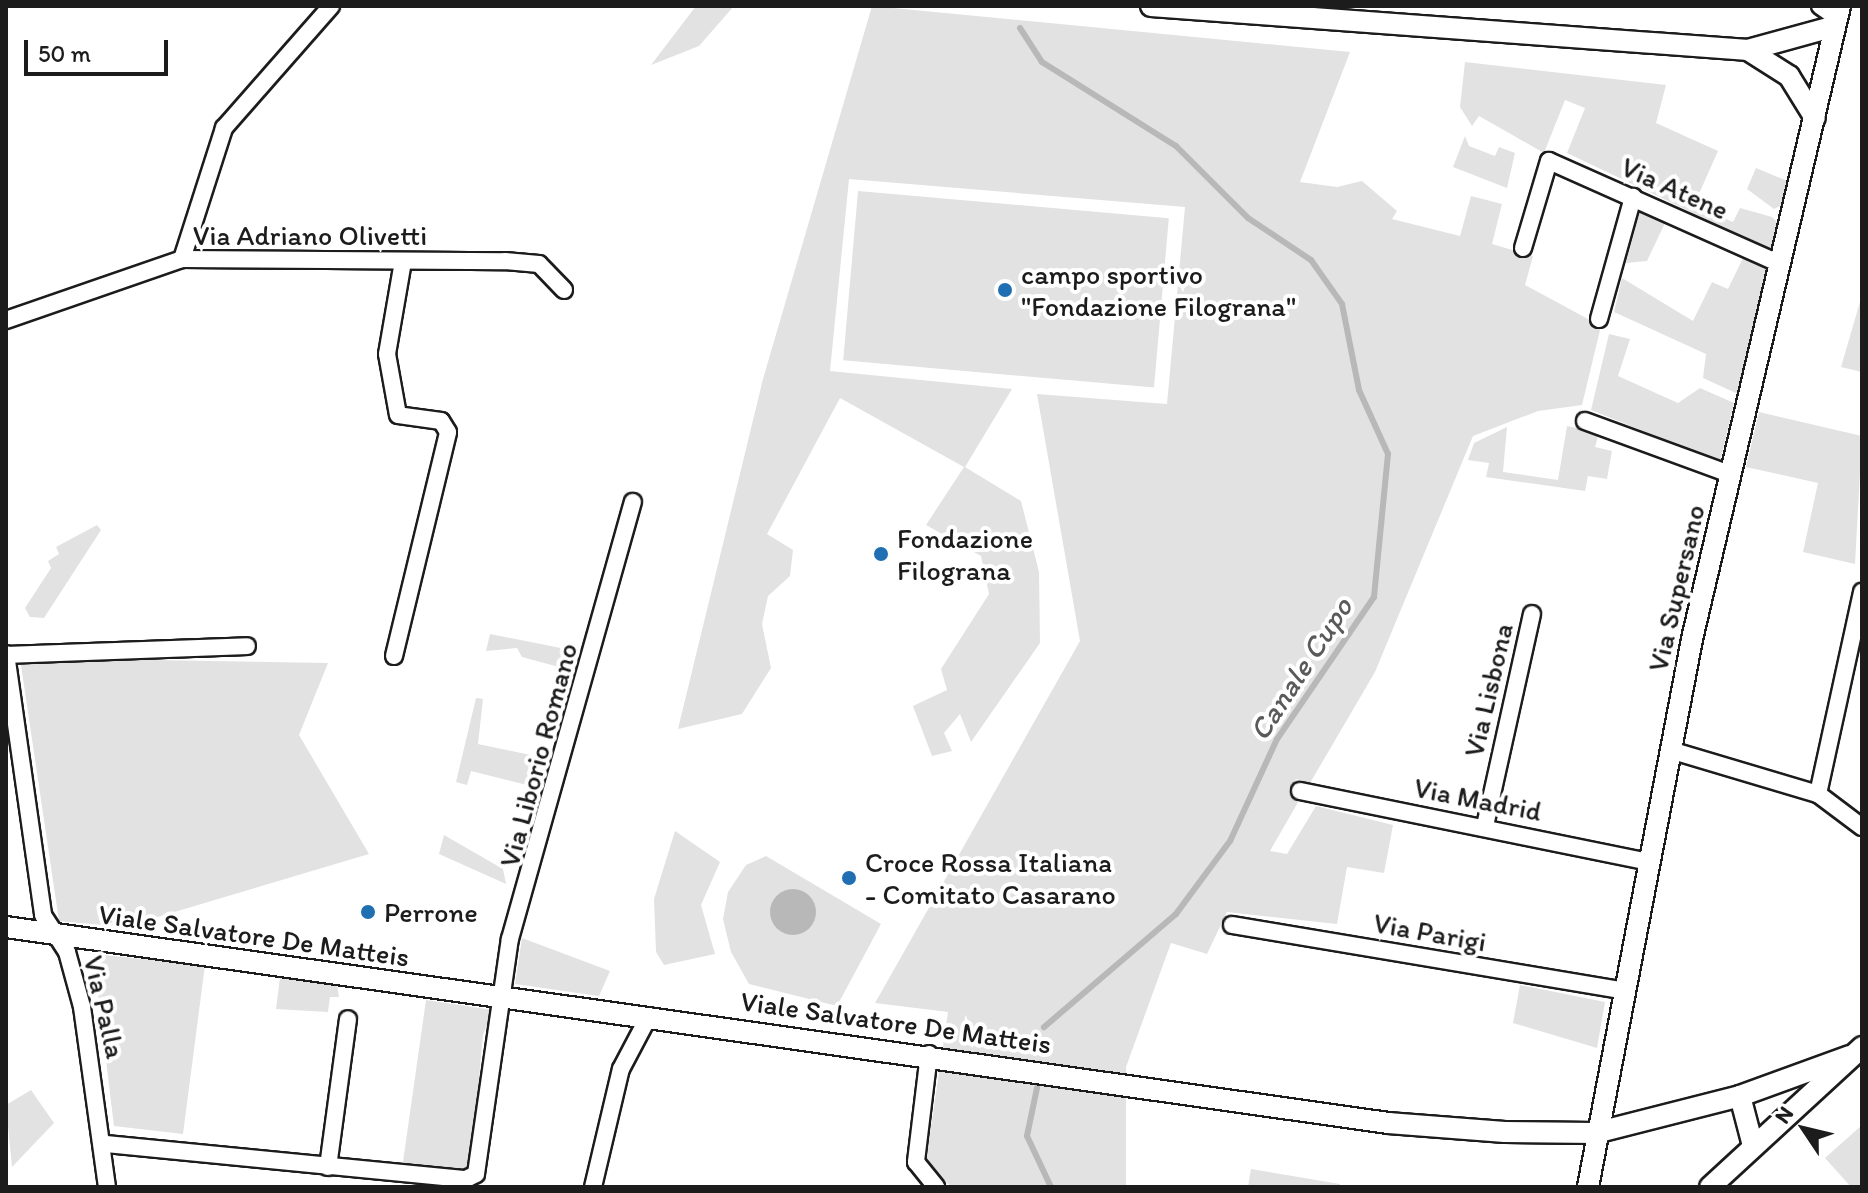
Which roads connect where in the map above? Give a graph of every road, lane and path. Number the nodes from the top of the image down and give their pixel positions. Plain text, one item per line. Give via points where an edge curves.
1 (331, 6) edge
2 (1151, 6) edge
3 (1820, 6) edge
4 (1837, 17) edge
5 (1748, 50) junction
6 (1815, 118) junction
7 (1633, 197) junction
8 (1523, 248) dead end
9 (182, 259) junction
10 (403, 261) junction
11 (1780, 264) junction
12 (564, 290) dead end
13 (1599, 319) dead end
14 (6, 320) edge
15 (1585, 421) dead end
16 (1730, 474) junction
17 (633, 502) dead end
18 (1862, 592) edge
19 (1532, 614) dead end
20 (247, 646) dead end
21 (6, 654) edge
22 (394, 656) dead end
23 (1670, 750) junction
24 (1300, 791) dead end
25 (1818, 794) junction
26 (1485, 826) junction
27 (1862, 827) edge
28 (1645, 861) junction
29 (1232, 925) dead end
30 (6, 927) edge
31 (57, 936) junction
32 (1621, 990) junction
33 (504, 998) junction
34 (649, 1016) junction
35 (348, 1019) dead end
36 (1856, 1052) edge
37 (934, 1054) junction
38 (1740, 1096) junction
39 (1595, 1133) junction
40 (106, 1144) junction
41 (1753, 1146) junction
42 (328, 1167) junction
43 (107, 1187) edge
44 (593, 1187) edge
45 (936, 1187) edge
46 (1588, 1187) edge
47 (1710, 1187) edge

1 - 9 street via 224,128
2 - 5 street
3 - 4 street
4 - 5 street
4 - 6 street, Via Supersano
5 - 6 street via 1789,76
6 - 11 street, Via Supersano
7 - 8 street, Via Atene via 1549,161
7 - 11 street, Via Atene
7 - 13 street
9 - 10 street, Via Adriano Olivetti
9 - 14 street, Via Adriano Olivetti
10 - 12 street, Via Adriano Olivetti via 539,264
10 - 22 street via 387,354 398,415 441,421 448,432
11 - 16 street, Via Supersano
15 - 16 street
16 - 23 street, Via Supersano
17 - 33 street, Via Liborio Romano via 510,939
18 - 25 street
19 - 26 street, Via Lisbona
20 - 21 street
21 - 31 street, Via Palla via 43,915
23 - 25 street
23 - 28 street, Via Supersano
24 - 26 street, Via Madrid
25 - 27 street
26 - 28 street, Via Madrid
28 - 32 street, Via Supersano
29 - 32 street, Via Parigi
30 - 31 street, Viale Salvatore De Matteis
31 - 33 street, Viale Salvatore De Matteis
31 - 40 street, Via Palla via 82,1007
32 - 39 street, Via Supersano
33 - 34 street, Viale Salvatore De Matteis
33 - 42 street, Via Liborio Romano via 476,1174 466,1179
34 - 37 street, Viale Salvatore De Matteis
34 - 44 street via 621,1069
35 - 42 street
36 - 38 street, Viale Salvatore De Matteis
36 - 41 street
37 - 39 street, Viale Salvatore De Matteis via 1388,1123
37 - 45 street via 916,1162
38 - 39 street, Viale Salvatore De Matteis
38 - 41 street
39 - 46 street, Via Supersano
40 - 42 street, Via Liborio Romano
40 - 43 street, Via Palla
41 - 47 street

